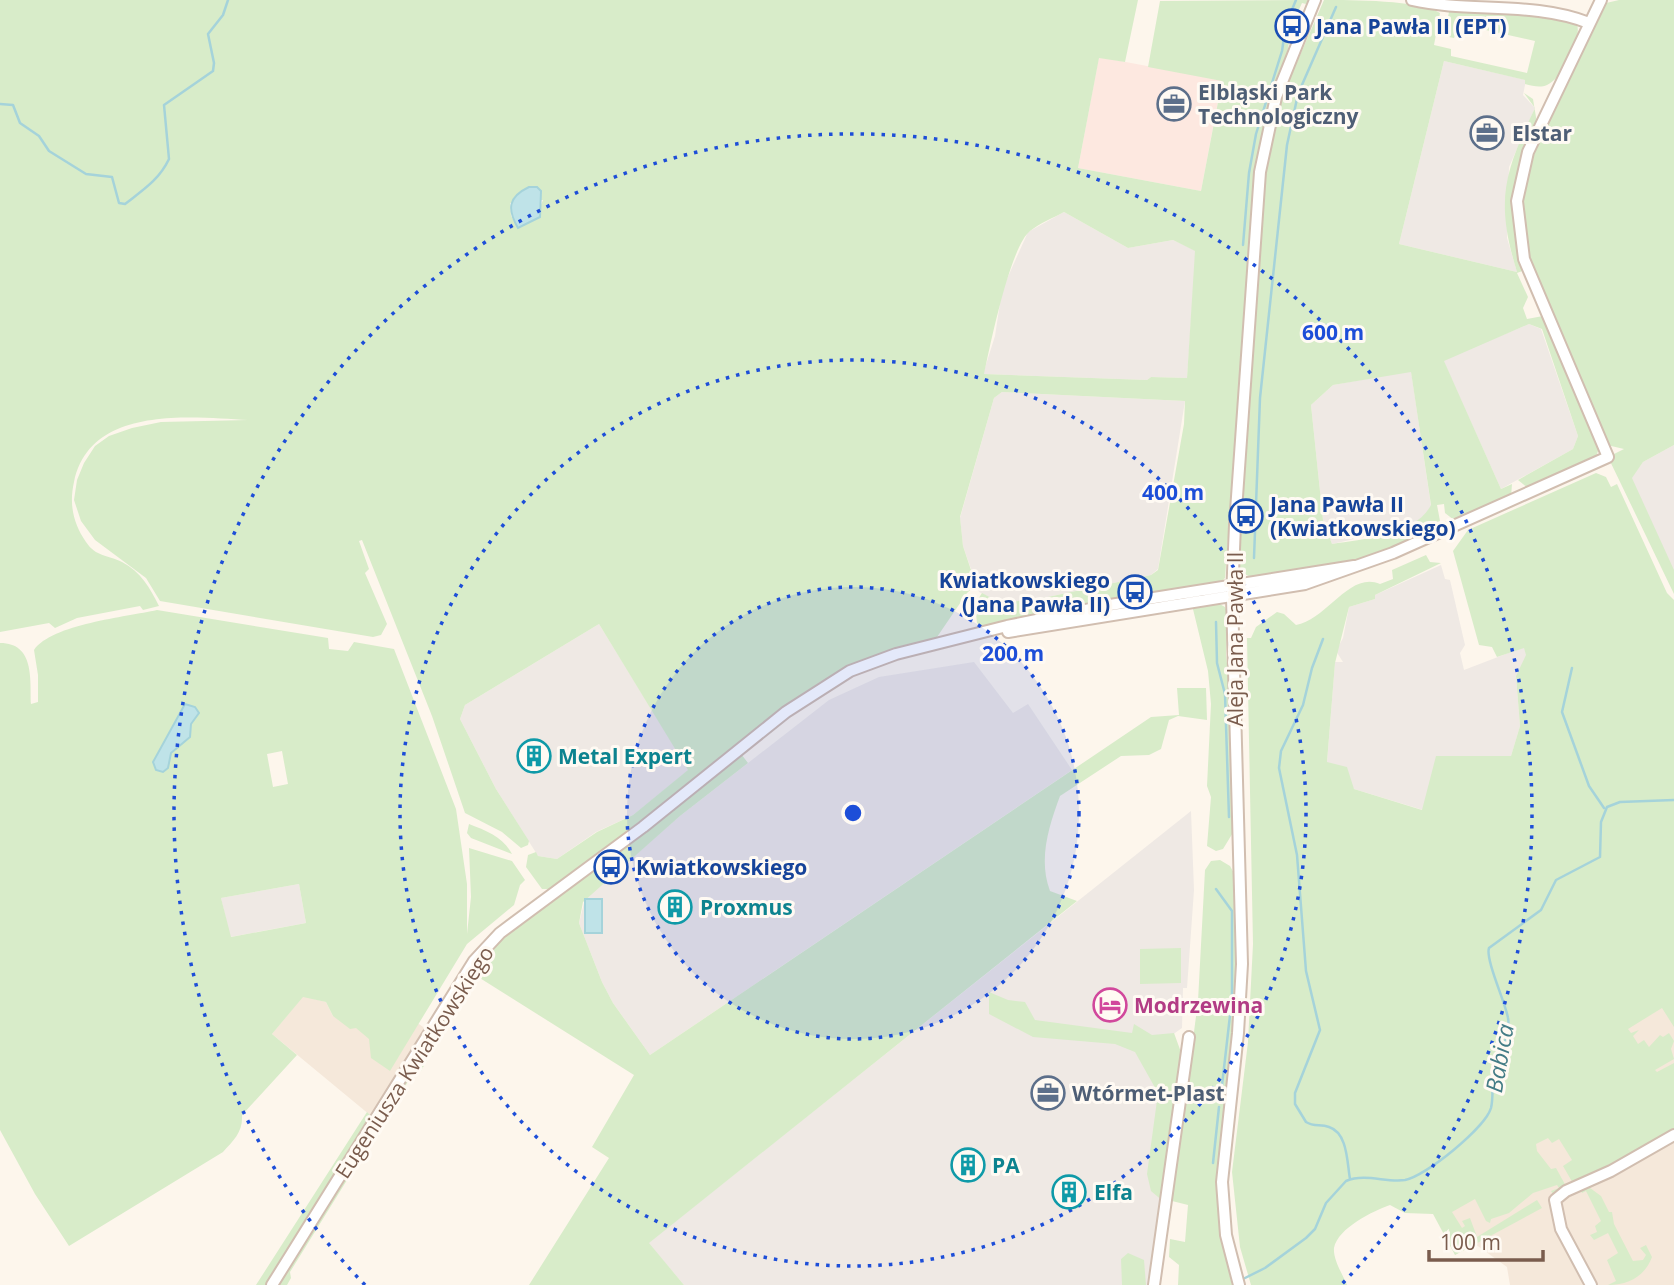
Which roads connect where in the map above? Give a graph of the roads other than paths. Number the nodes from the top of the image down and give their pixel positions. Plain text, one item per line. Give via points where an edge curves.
1 (1315, 0) edge
2 (1412, 0) edge
3 (1601, 0) edge
4 (1588, 23) junction
5 (1354, 566) junction
6 (1232, 585) junction
7 (1232, 597) junction
8 (977, 633) junction
9 (1189, 1037) dead end
10 (1674, 1135) edge
11 (272, 1285) edge
12 (1154, 1285) edge
13 (1240, 1285) edge
14 (1591, 1285) edge

1 - 6 street, Aleja Jana Pawła II via 1276,97 1260,172
2 - 4 street via 1509,9
3 - 4 street
4 - 5 street via 1528,152 1519,178 1517,214 1524,259 1608,457
5 - 6 street, Eugeniusza Kwiatkowskiego
5 - 7 street, Eugeniusza Kwiatkowskiego via 1305,584
6 - 7 street, Aleja Jana Pawła II
6 - 8 street, Eugeniusza Kwiatkowskiego
7 - 8 street, Eugeniusza Kwiatkowskiego via 1067,624
7 - 13 street, Aleja Jana Pawła II via 1242,964 1223,1158 1224,1220
8 - 11 street, Eugeniusza Kwiatkowskiego via 877,660 813,691 643,827 500,933 474,961
9 - 12 street
10 - 14 street via 1555,1200 1561,1229

